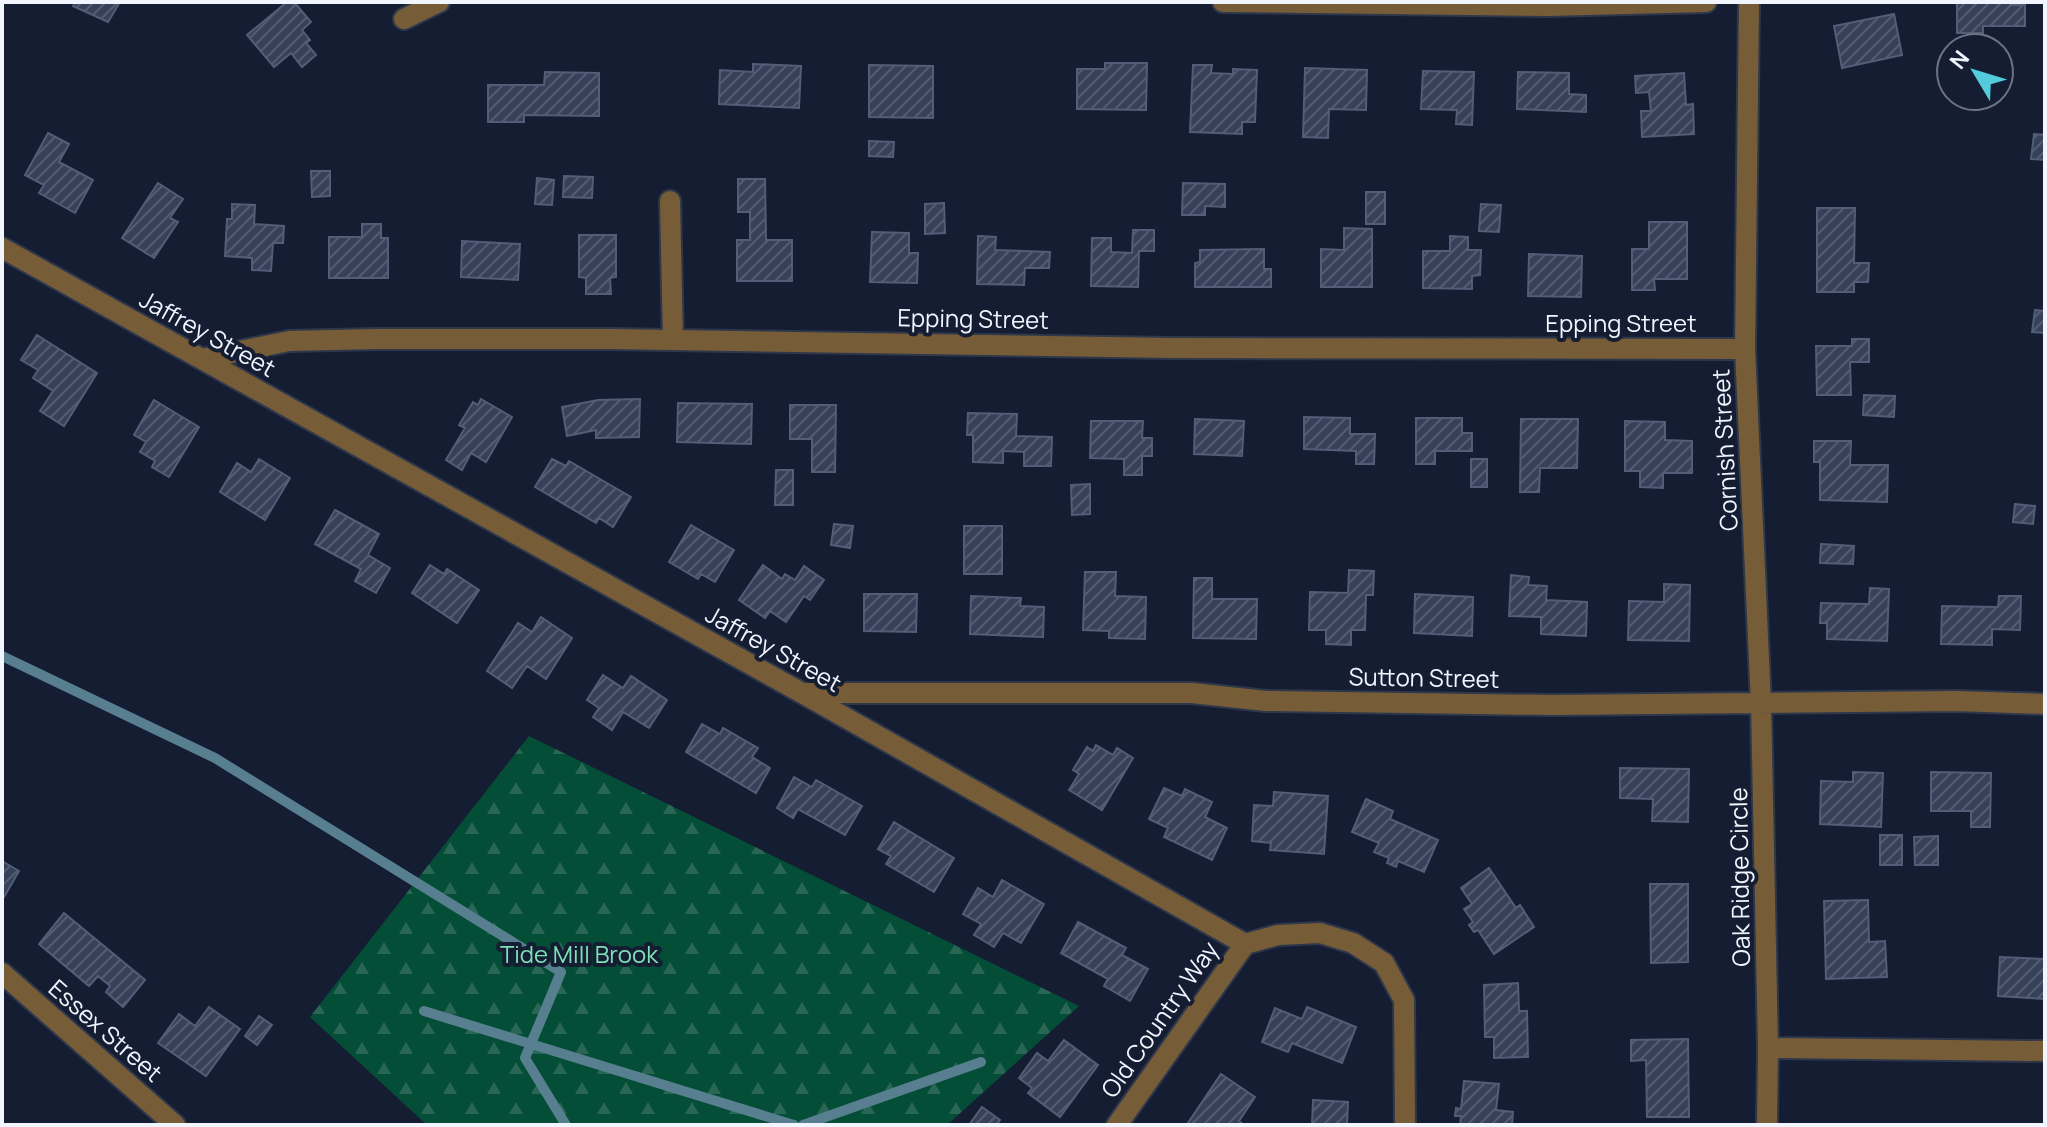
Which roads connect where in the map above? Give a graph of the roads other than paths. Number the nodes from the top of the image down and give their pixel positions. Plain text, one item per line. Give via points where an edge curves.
1 (439, 2) edge
2 (1223, 2) edge
3 (1706, 2) edge
4 (1749, 2) edge
5 (404, 19) dead end
6 (670, 201) dead end
7 (2, 248) edge
8 (673, 340) junction
9 (1745, 349) junction
10 (202, 359) junction
11 (802, 693) junction
12 (1761, 704) junction
13 (2045, 704) edge
14 (1245, 944) junction
15 (2, 973) edge
16 (1768, 1048) junction
17 (2045, 1051) edge
18 (175, 1125) edge
19 (1117, 1125) edge
20 (1405, 1125) edge
21 (1767, 1125) edge

1 - 5 street
2 - 3 street
4 - 9 street, Cornish Street
6 - 8 street
7 - 10 street, Jaffrey Street
8 - 9 street, Epping Street
8 - 10 street, Epping Street via 289,341
9 - 12 street, Cornish Street
10 - 11 street, Jaffrey Street
11 - 12 street, Sutton Street via 1192,693 1266,701
11 - 14 street, Jaffrey Street
12 - 13 street, Sutton Street
12 - 16 street, Oak Ridge Circle
14 - 19 street, Old Country Way
14 - 20 street via 1278,935 1320,933 1353,943 1384,963 1404,1000
15 - 18 street, Essex Street
16 - 17 street
16 - 21 street, Oak Ridge Circle

